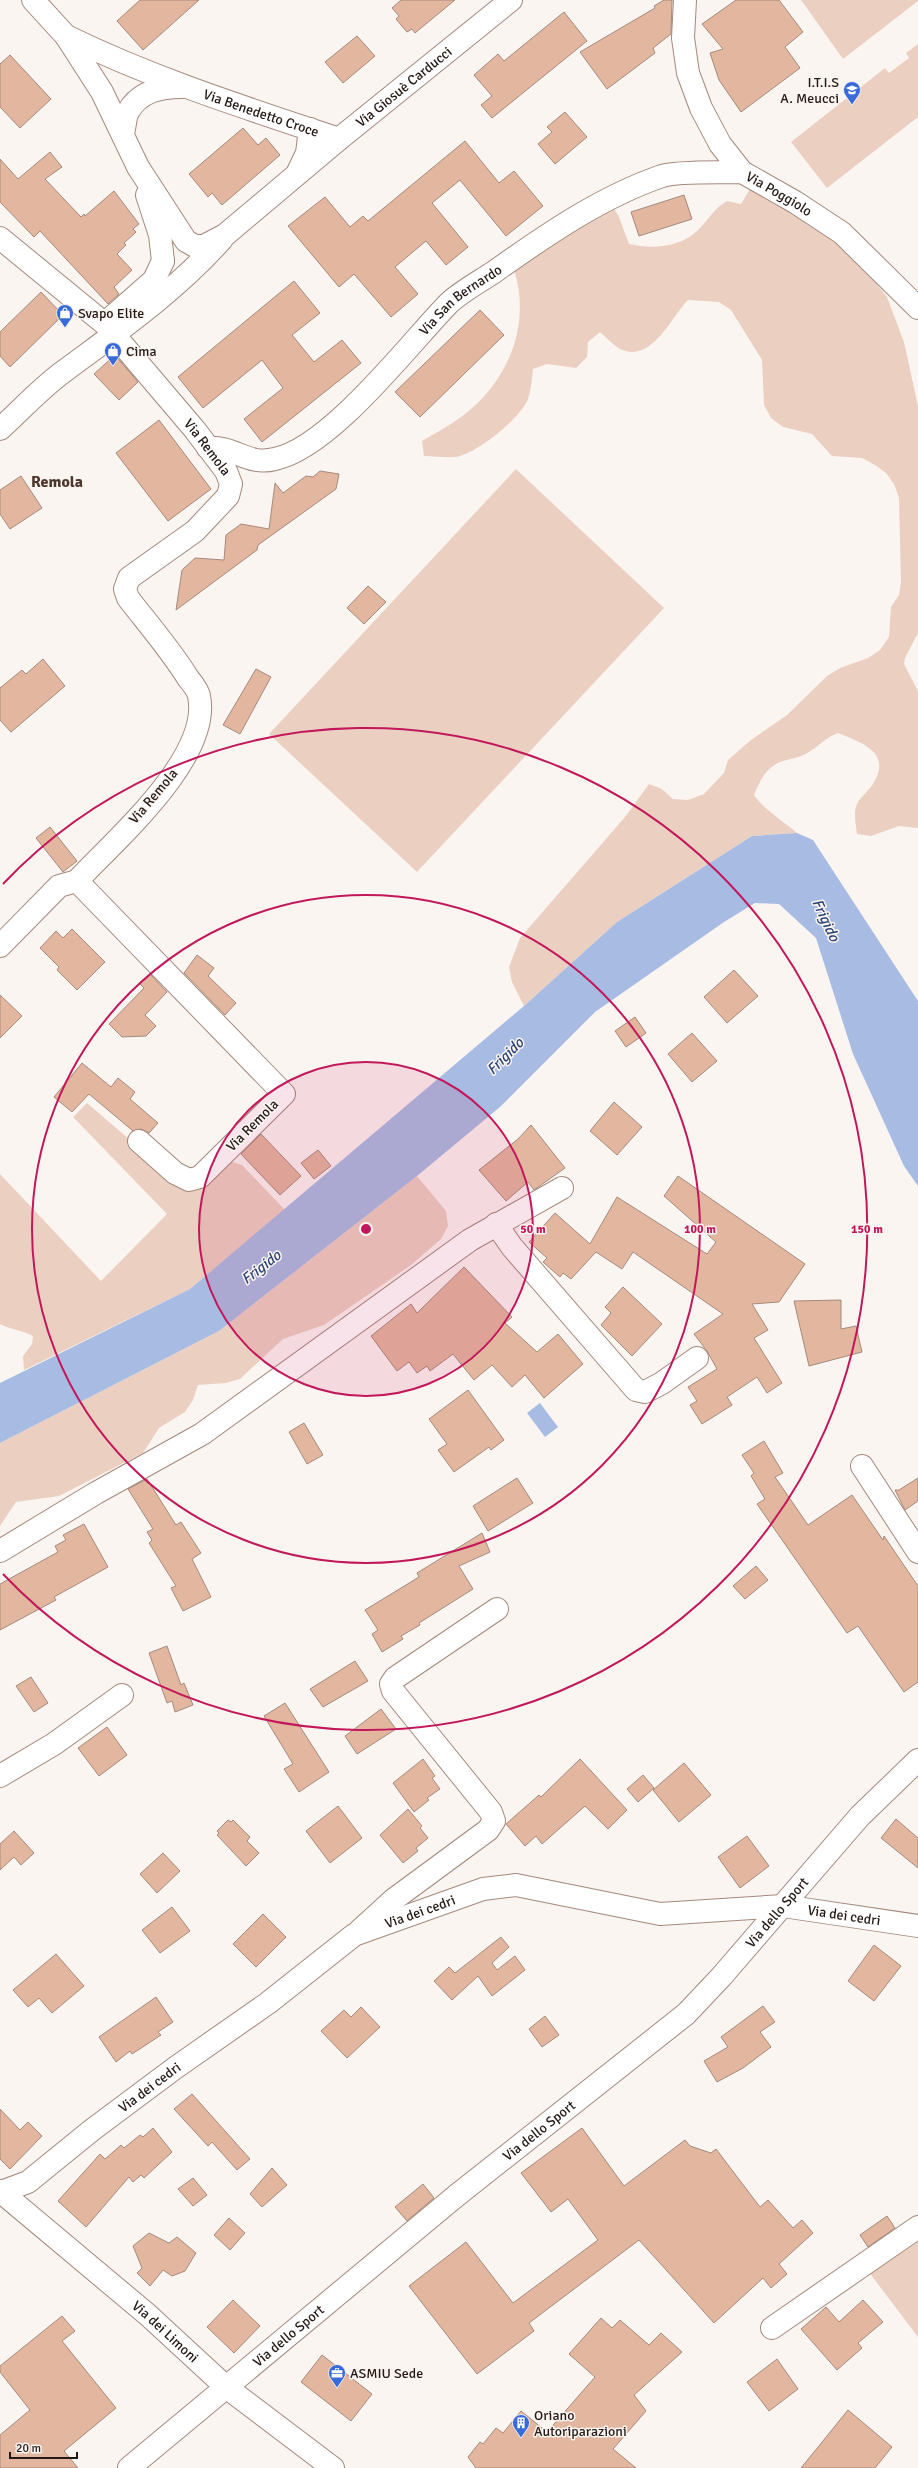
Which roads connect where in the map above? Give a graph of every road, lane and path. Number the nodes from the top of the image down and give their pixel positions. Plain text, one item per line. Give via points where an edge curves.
1 (33, 0) edge
2 (512, 0) edge
3 (685, 0) edge
4 (66, 36) junction
5 (183, 87) junction
6 (310, 129) junction
7 (123, 133) junction
8 (339, 139) junction
9 (138, 167) junction
10 (742, 172) junction
11 (296, 175) junction
12 (226, 235) junction
13 (0, 238) edge
14 (204, 246) joint
15 (163, 261) joint
16 (918, 308) edge
17 (109, 330) junction
18 (0, 429) edge
19 (208, 448) junction
20 (77, 881) junction
21 (0, 946) edge
22 (139, 1141) dead end
23 (562, 1188) dead end
24 (496, 1224) junction
25 (697, 1358) dead end
26 (862, 1466) dead end
27 (0, 1551) edge
28 (918, 1552) edge
29 (498, 1609) dead end
30 (122, 1695) dead end
31 (918, 1760) edge
32 (0, 1776) edge
33 (783, 1906) junction
34 (918, 1926) edge
35 (354, 1935) junction
36 (1, 2191) edge
37 (918, 2227) edge
38 (772, 2328) dead end
39 (226, 2387) junction
40 (129, 2468) edge
41 (333, 2468) edge

1 - 4 street, Via Benedetto Croce
2 - 8 street, Via Giosuè Carducci
3 - 10 street, Via Poggiolo via 683,38 688,73 701,108 720,144
4 - 5 street, Via Benedetto Croce
4 - 7 street, Via Benedetto Croce via 102,92
5 - 6 street, Via Benedetto Croce
5 - 7 street, Via Benedetto Croce via 161,87 140,97 128,112
6 - 8 street, Via Benedetto Croce
6 - 11 street, Via Giosuè Carducci via 307,153
7 - 9 street, Via Benedetto Croce
8 - 11 street, Via Giosuè Carducci
9 - 14 street, Via Benedetto Croce via 186,241 195,246
9 - 15 street, Via Benedetto Croce via 160,235
10 - 16 street, Via Poggiolo via 842,233
10 - 19 street, Via San Bernardo via 664,176 598,204 451,302 390,370 329,429 295,452 276,459 255,462 227,450
11 - 12 street, Via Giosuè Carducci
12 - 14 street, Via Giosuè Carducci
12 - 17 street, Via Giosuè Carducci via 199,265
13 - 17 street, Via Remola
15 - 17 street, Via Giosuè Carducci via 154,280
17 - 18 street, Via Giosuè Carducci
17 - 19 street, Via Remola via 159,386
19 - 20 street, Via Remola via 226,471 232,484 228,496 195,531 128,578 125,588 128,598 175,657 199,695 200,724 185,757 169,781
20 - 21 street via 59,886
20 - 22 street, Via Remola via 284,1094 200,1176 189,1180 175,1173
23 - 24 street
24 - 25 street via 512,1247 636,1390 645,1392
24 - 27 street via 347,1327 202,1434 96,1493
26 - 28 street
29 - 35 street via 395,1678 391,1684 393,1691 491,1812 494,1821 488,1830 393,1900
30 - 32 street via 54,1744
31 - 33 street, Via dello Sport via 860,1816
33 - 34 street, Via dei cedri
33 - 35 street, Via dei cedri via 660,1914 516,1885 504,1885 484,1889
33 - 39 street, Via dello Sport via 722,1978 686,2014 456,2196
35 - 36 street, Via dei cedri via 268,2003 92,2130 28,2182
36 - 39 street, Via dei Limoni via 148,2315
37 - 38 street
39 - 40 street, Via dello Sport
39 - 41 street, Via dei Limoni

